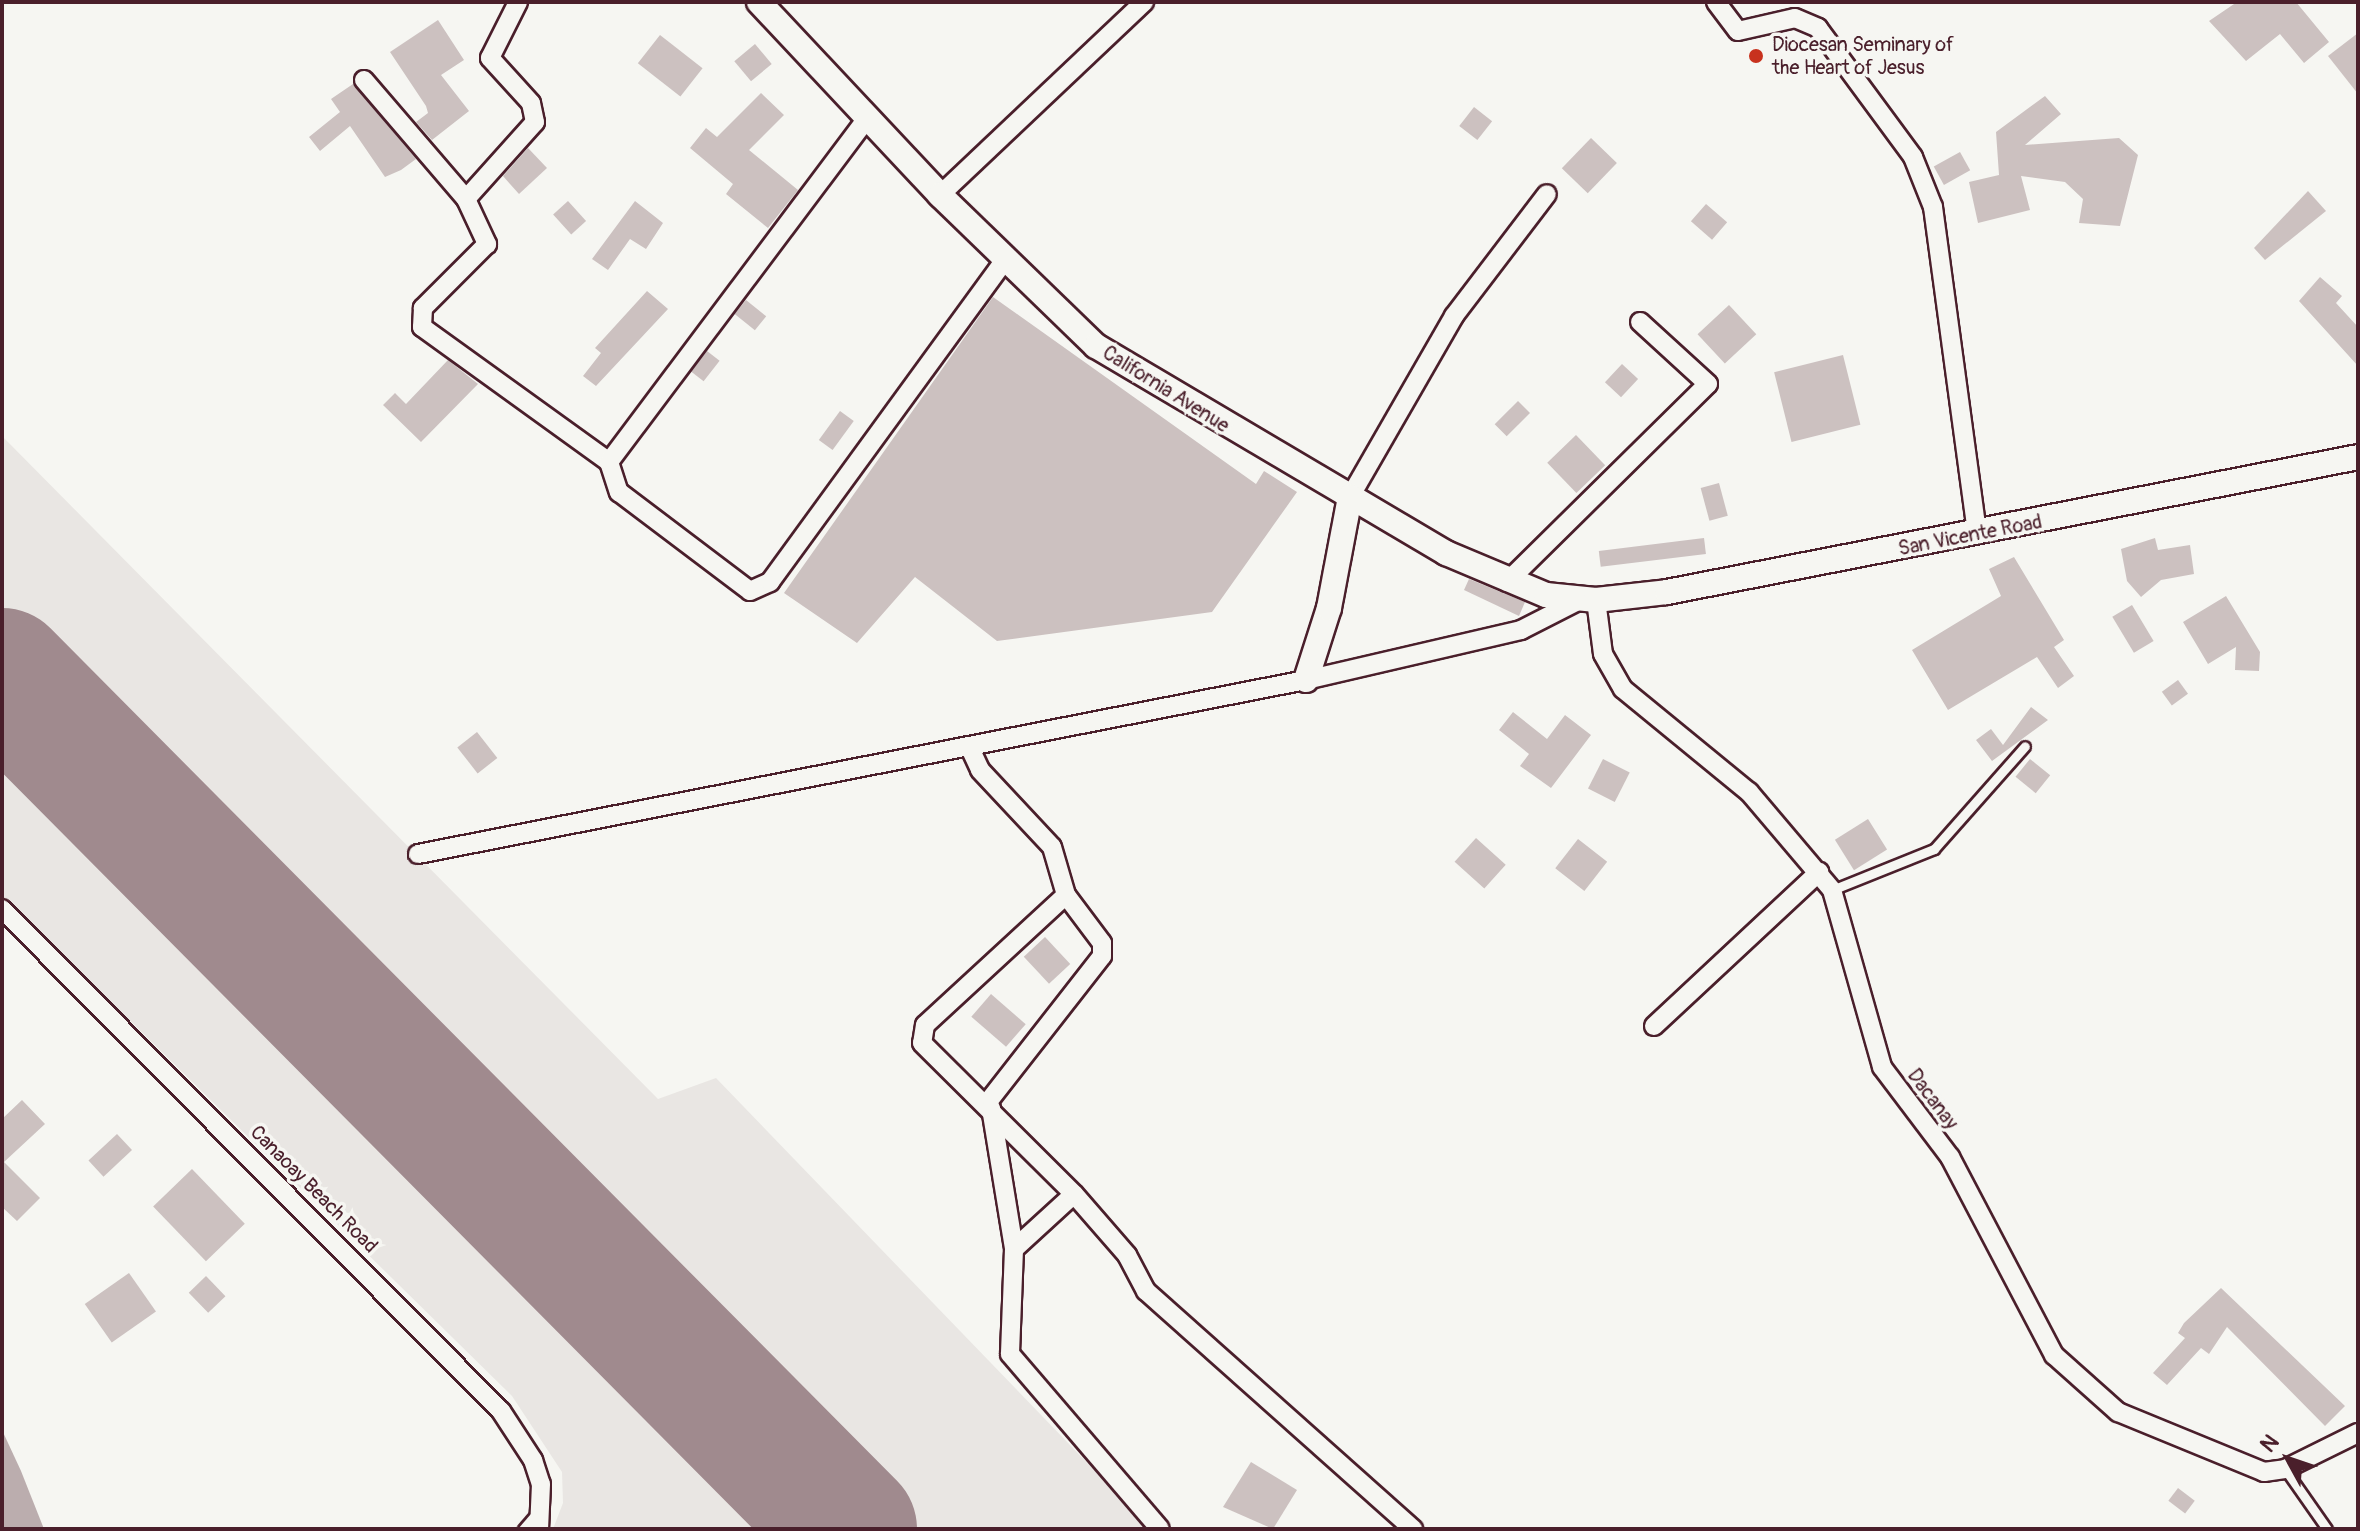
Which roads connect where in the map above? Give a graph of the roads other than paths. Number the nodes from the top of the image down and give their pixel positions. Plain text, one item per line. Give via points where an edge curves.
1 (518, 2) edge
2 (759, 2) edge
3 (1144, 2) edge
4 (1716, 2) edge
5 (364, 80) dead end
6 (867, 119) junction
7 (1547, 194) dead end
8 (940, 195) junction
9 (466, 199) junction
10 (1005, 260) junction
11 (1640, 322) dead end
12 (2358, 457) edge
13 (609, 462) junction
14 (1350, 497) junction
15 (1977, 533) junction
16 (1507, 582) junction
17 (1588, 600) junction
18 (1306, 680) junction
19 (969, 746) junction
20 (2025, 746) dead end
21 (418, 854) dead end
22 (1819, 872) junction
23 (1832, 890) junction
24 (1066, 895) junction
25 (2, 909) edge
26 (1654, 1026) dead end
27 (988, 1102) junction
28 (1074, 1194) junction
29 (1014, 1249) junction
30 (2358, 1433) edge
31 (2285, 1469) junction
32 (542, 1508) junction
33 (523, 1529) edge
34 (539, 1529) edge
35 (1160, 1529) edge
36 (1413, 1529) edge
37 (2327, 1529) edge

1 - 9 street via 490,58 531,103 535,122
2 - 6 street, California Avenue
3 - 8 street
4 - 15 street via 1738,31 1795,18 1818,28 1913,157 1933,207
5 - 9 street
6 - 8 street, California Avenue
6 - 13 street
7 - 14 street via 1454,316
8 - 10 street, California Avenue
9 - 13 street via 487,244 423,308 422,327
10 - 13 street via 759,590 734,584 619,492
10 - 14 street, California Avenue via 1096,346
11 - 16 street via 1708,384
12 - 15 street, San Vicente Road
14 - 16 street, California Avenue
14 - 18 street via 1329,608
15 - 17 street, San Vicente Road
16 - 17 street, California Avenue
17 - 18 street via 1521,630
17 - 22 street, Dacanay via 1603,654 1623,689 1749,792
18 - 19 street
19 - 21 street
19 - 24 street via 980,770 1052,847
20 - 23 lane via 1934,849
22 - 23 street, Dacanay
22 - 26 street
23 - 31 street, Dacanay via 1882,1067 1950,1157 2054,1355 2118,1412 2264,1472
24 - 27 street via 1097,931 1102,956
24 - 27 street via 921,1032 932,1055
25 - 32 street, Canaoay Beach Road via 501,1411 533,1460
27 - 28 street
27 - 29 street
28 - 29 street
28 - 36 street via 1127,1255 1146,1291
29 - 35 street via 1006,1332 1019,1371
30 - 31 street
31 - 37 lane
32 - 33 lane
32 - 34 street, Canaoay Beach Road

